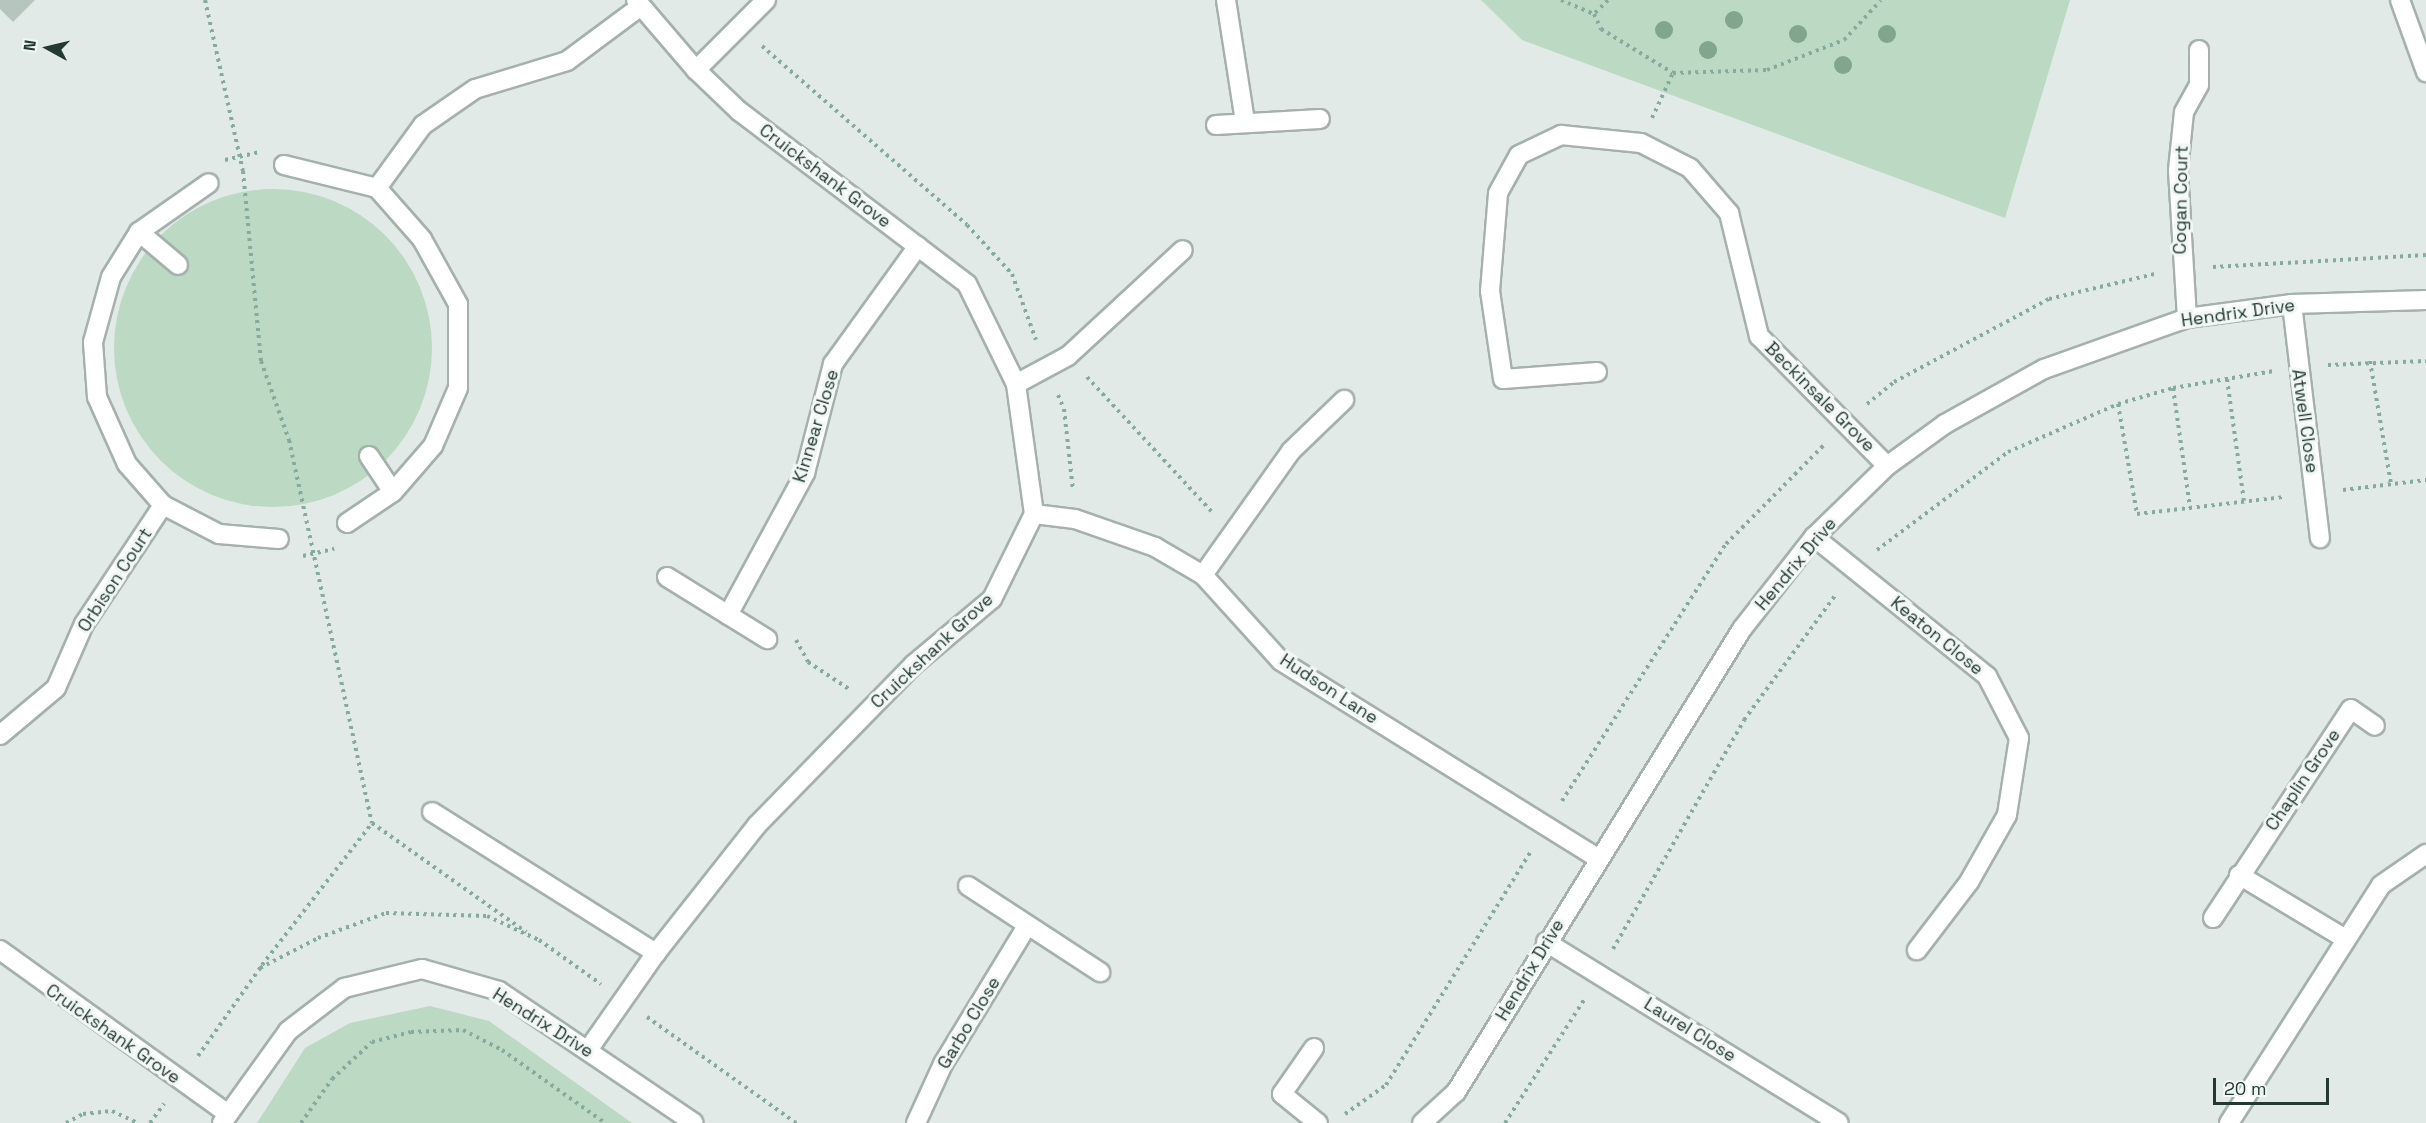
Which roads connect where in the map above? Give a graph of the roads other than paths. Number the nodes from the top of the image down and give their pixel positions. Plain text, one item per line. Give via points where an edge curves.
1 (766, 0) edge
2 (1226, 0) edge
3 (2400, 0) edge
4 (639, 3) edge
5 (2199, 50) dead end
6 (696, 70) junction
7 (2426, 72) edge
8 (1320, 119) dead end
9 (1245, 121) junction
10 (1216, 125) dead end
11 (284, 165) road end
12 (209, 183) road end
13 (377, 188) junction
14 (139, 232) junction
15 (918, 246) junction
16 (1183, 250) dead end
17 (178, 266) dead end
18 (2426, 300) edge
19 (2292, 304) junction
20 (2187, 318) junction
21 (1597, 372) dead end
22 (1016, 384) junction
23 (1344, 400) dead end
24 (369, 456) dead end
25 (1887, 466) junction
26 (393, 492) junction
27 (163, 505) junction
28 (1034, 514) junction
29 (347, 523) road end
30 (1814, 537) junction
31 (2320, 538) dead end
32 (279, 539) road end
33 (1203, 575) junction
34 (667, 578) dead end
35 (728, 615) junction
36 (767, 639) road end
37 (2375, 726) dead end
38 (0, 735) edge
39 (432, 812) dead end
40 (2426, 854) edge
41 (1598, 858) junction
42 (2239, 875) junction
43 (968, 886) dead end
44 (2213, 918) dead end
45 (1028, 926) junction
46 (2344, 938) junction
47 (1546, 942) junction
48 (0, 950) edge
49 (1917, 950) dead end
50 (656, 952) junction
51 (1100, 972) dead end
52 (1314, 1048) dead end
53 (588, 1050) junction
54 (225, 1119) edge
55 (1834, 1122) edge
56 (694, 1123) edge
57 (916, 1123) edge
58 (1318, 1123) edge
59 (1422, 1123) edge
60 (2229, 1123) edge

1 - 6 street
2 - 9 street
3 - 7 street
4 - 6 street, Cruickshank Grove
4 - 13 street via 567,62 466,95 423,125
5 - 20 street, Cogan Court via 2199,85 2184,112 2178,170
6 - 15 street, Cruickshank Grove via 740,112
8 - 9 street
9 - 10 street
11 - 13 street
12 - 14 street
13 - 26 street via 422,239 458,304 458,388 433,446
14 - 17 street
14 - 27 street via 111,277 93,342 97,398 127,464
15 - 22 street, Cruickshank Grove via 967,284
15 - 35 street, Kinnear Close via 833,364 805,473
16 - 22 street via 1068,356
18 - 19 street, Hendrix Drive
19 - 20 street, Hendrix Drive
19 - 31 street, Atwell Close
20 - 25 street, Hendrix Drive via 2044,369 1945,424
21 - 25 street, Beckinsale Grove via 1503,379 1490,291 1498,193 1519,155 1561,135 1641,143 1690,168 1729,213 1759,336
22 - 28 street, Cruickshank Grove
23 - 33 street via 1291,451
24 - 26 street
25 - 30 street, Hendrix Drive
26 - 29 street
27 - 32 street via 219,534
27 - 38 street, Orbison Court via 84,624 56,688
28 - 33 street, Hudson Lane via 1076,519 1155,547
28 - 50 street, Cruickshank Grove via 992,599 874,705 757,825
30 - 41 street, Hendrix Drive via 1742,629
30 - 49 street, Keaton Close via 1987,676 2019,738 2007,815 1970,882
33 - 41 street, Hudson Lane via 1281,661
34 - 35 street
35 - 36 street
37 - 42 street, Chaplin Grove via 2351,709
39 - 50 street
40 - 46 street via 2381,885
41 - 47 street, Hendrix Drive
42 - 44 street, Chaplin Grove
42 - 46 street
43 - 45 street
45 - 51 street
45 - 57 street, Garbo Close via 943,1064
46 - 60 street
47 - 55 street, Laurel Close
47 - 59 street, Hendrix Drive via 1456,1092
48 - 54 street, Cruickshank Grove
50 - 53 street, Cruickshank Grove
52 - 58 street via 1282,1094
53 - 54 street, Hendrix Drive via 499,991 422,969 344,988 288,1031
53 - 56 street, Hendrix Drive

